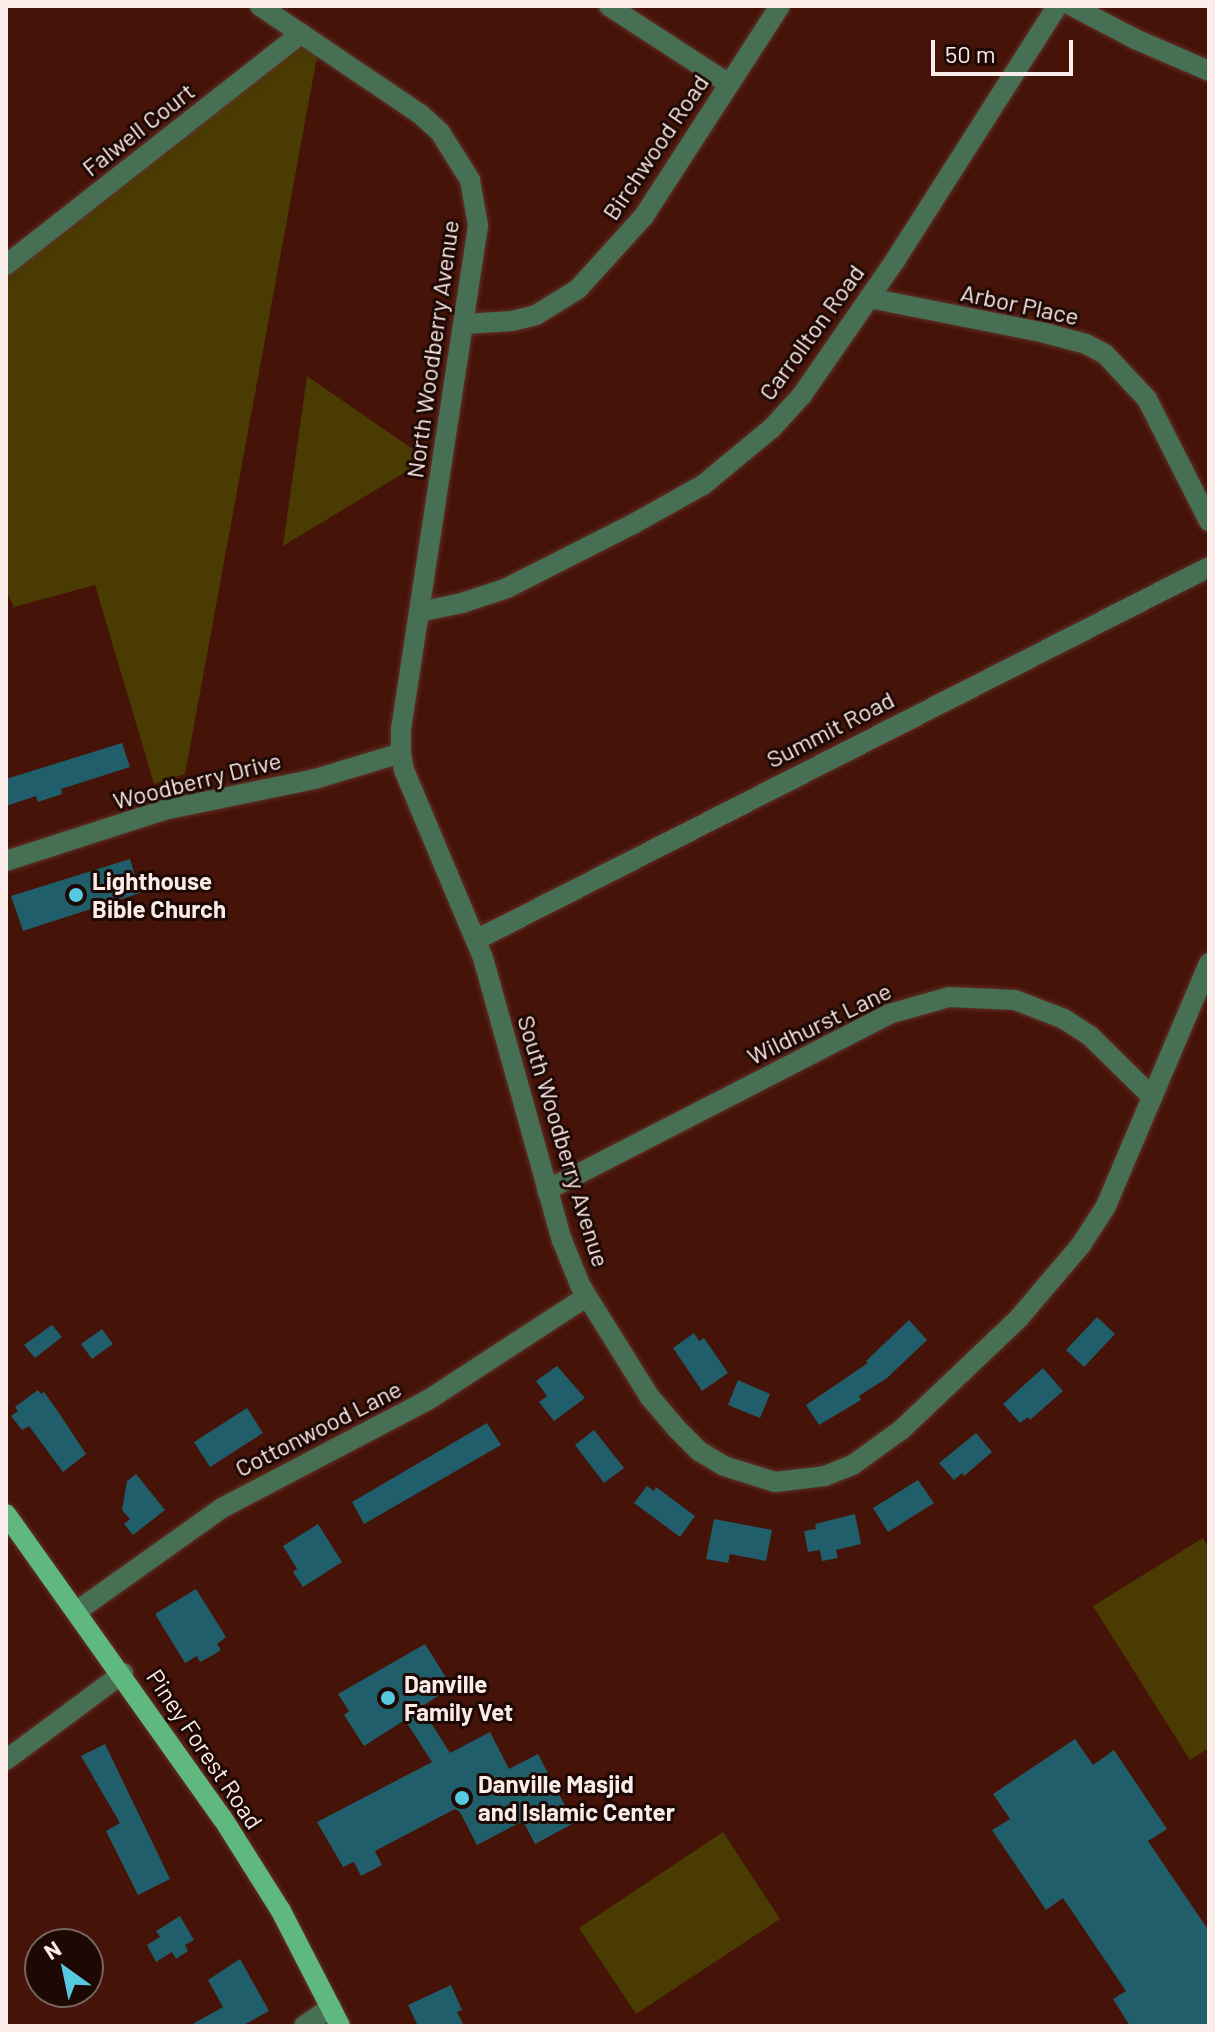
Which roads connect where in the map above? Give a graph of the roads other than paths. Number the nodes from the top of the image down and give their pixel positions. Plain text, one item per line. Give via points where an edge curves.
1 (260, 6) edge
2 (609, 6) edge
3 (780, 6) edge
4 (1057, 6) edge
5 (1072, 6) edge
6 (301, 34) junction
7 (1209, 71) edge
8 (729, 84) junction
9 (6, 265) edge
10 (869, 298) junction
11 (465, 324) junction
12 (1209, 521) edge
13 (1209, 567) edge
14 (419, 612) junction
15 (401, 753) junction
16 (6, 861) edge
17 (476, 940) junction
18 (1209, 963) edge
19 (1152, 1097) junction
20 (547, 1190) junction
21 (586, 1297) junction
22 (6, 1514) edge
23 (77, 1611) junction
24 (123, 1673) junction
25 (6, 1760) edge
26 (331, 2007) junction
27 (304, 2026) edge
28 (340, 2026) edge

1 - 6 street, North Woodberry Avenue
2 - 8 street
3 - 8 street, Birchwood Road
4 - 10 street, Carrollton Road
5 - 7 street
6 - 9 street, Falwell Court
6 - 11 street, North Woodberry Avenue via 420,114 459,159 477,203 478,226
8 - 11 street, Birchwood Road via 644,216 578,289 536,315
10 - 12 street, Arbor Place via 1045,333 1105,354 1147,399
10 - 14 street, Carrollton Road via 802,395 739,458 703,485 507,588
11 - 14 street, North Woodberry Avenue
13 - 17 street, Summit Road
14 - 15 street, North Woodberry Avenue
15 - 16 street, Woodberry Drive via 315,779 164,810
15 - 17 street, South Woodberry Avenue
17 - 20 street, South Woodberry Avenue
18 - 19 street, South Woodberry Avenue
19 - 20 street, Wildhurst Lane via 1090,1036 1064,1019 1015,1000 949,997 889,1014
19 - 21 street, South Woodberry Avenue via 1106,1206 1048,1287 901,1430 867,1456 825,1476 775,1482 724,1466 699,1451 649,1396
20 - 21 street, South Woodberry Avenue
21 - 23 street, Cottonwood Lane via 428,1400 222,1508
22 - 23 main road, Piney Forest Road
23 - 24 main road, Piney Forest Road
24 - 25 street
24 - 26 main road, Piney Forest Road via 260,1877
26 - 27 street
26 - 28 main road, Piney Forest Road

